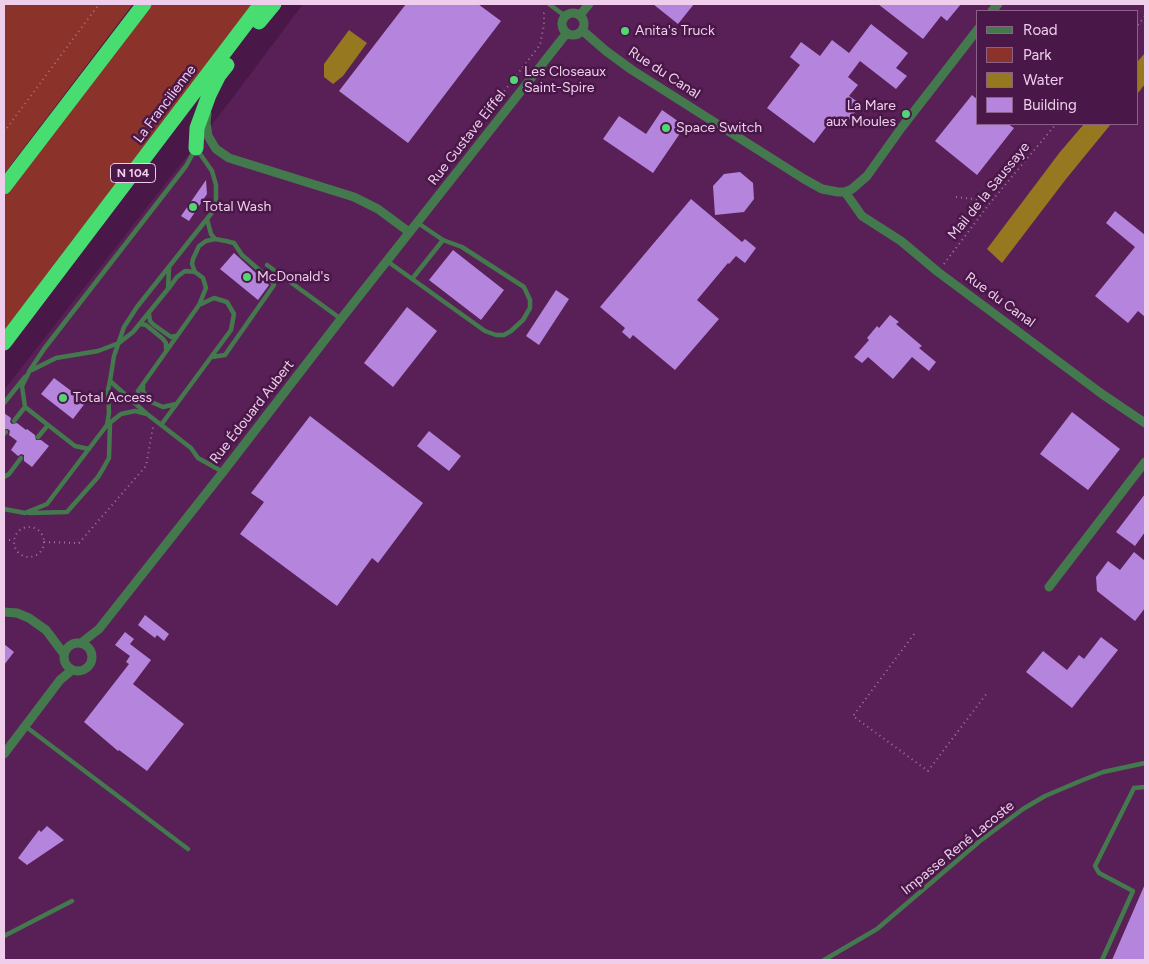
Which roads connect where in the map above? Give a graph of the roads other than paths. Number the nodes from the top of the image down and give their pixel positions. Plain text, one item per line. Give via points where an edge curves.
1 (144, 4) edge
2 (261, 4) edge
3 (274, 4) edge
4 (549, 4) edge
5 (589, 4) edge
6 (565, 16) junction
7 (580, 16) junction
8 (583, 31) junction
9 (976, 32) edge
10 (566, 34) junction
11 (205, 108) junction
12 (196, 148) junction
13 (4, 187) edge
14 (842, 192) junction
15 (426, 212) joint
16 (207, 219) junction
17 (417, 222) junction
18 (409, 232) junction
19 (195, 234) junction
20 (215, 239) junction
21 (443, 240) junction
22 (198, 248) junction
23 (387, 261) junction
24 (267, 266) dead end
25 (168, 268) junction
26 (195, 272) junction
27 (412, 279) junction
28 (168, 289) junction
29 (199, 304) junction
30 (149, 314) junction
31 (340, 319) junction
32 (141, 324) junction
33 (177, 335) junction
34 (4, 343) edge
35 (119, 343) junction
36 (166, 350) junction
37 (212, 357) junction
38 (30, 370) junction
39 (110, 381) junction
40 (143, 383) junction
41 (4, 403) edge
42 (178, 403) junction
43 (136, 404) junction
44 (25, 407) junction
45 (146, 414) junction
46 (14, 421) dead end
47 (1145, 423) edge
48 (108, 424) junction
49 (48, 425) junction
50 (161, 425) junction
51 (38, 437) dead end
52 (89, 449) junction
53 (21, 458) dead end
54 (1145, 462) edge
55 (223, 472) junction
56 (4, 477) edge
57 (4, 509) edge
58 (25, 513) junction
59 (1049, 587) dead end
60 (4, 612) edge
61 (99, 629) junction
62 (82, 643) junction
63 (92, 652) junction
64 (64, 657) junction
65 (72, 670) junction
66 (60, 680) junction
67 (25, 726) junction
68 (4, 754) edge
69 (1145, 762) edge
70 (1145, 787) edge
71 (188, 849) dead end
72 (72, 901) dead end
73 (4, 936) edge
74 (824, 960) edge
75 (1102, 960) edge

1 - 13 highway
2 - 34 highway, La Francilienne / N 104
3 - 11 highway via 219,74
4 - 6 lane
5 - 7 street
6 - 7 street via 571,13
6 - 10 street via 561,25
7 - 8 street via 584,21
8 - 10 street via 573,36
8 - 14 street, Rue du Canal via 632,70 796,174 822,189
9 - 14 street via 867,176 852,189
10 - 15 street, Rue Gustave Eiffel
11 - 12 highway via 197,128
11 - 18 street via 208,136 216,149 228,158 354,197 378,209
12 - 16 lane via 212,171 216,185 214,210
12 - 38 lane via 186,166
14 - 47 street, Rue du Canal via 862,216 901,241 938,272
15 - 17 street, Rue Édouard Aubert
16 - 19 lane
16 - 20 lane
17 - 18 street, Rue Édouard Aubert
17 - 21 lane
18 - 23 street, Rue Édouard Aubert
19 - 22 lane
19 - 25 lane
20 - 22 lane via 206,240
20 - 37 lane via 234,243 274,285 225,355
21 - 27 lane
21 - 27 lane via 462,247 524,287 530,308 524,320 504,334 485,331
22 - 26 lane via 192,264
23 - 27 lane
23 - 31 street, Rue Édouard Aubert
24 - 31 lane
25 - 28 lane
25 - 35 lane via 124,327
26 - 28 lane via 185,271
26 - 29 lane via 203,278 206,288
28 - 30 lane
29 - 33 lane
29 - 37 lane via 214,298 227,302 234,314 231,330
30 - 32 lane
30 - 33 lane via 150,321 166,335
31 - 55 street, Rue Édouard Aubert
32 - 35 lane
32 - 36 lane via 163,339
33 - 36 lane
35 - 38 lane via 98,351 56,358
35 - 39 lane
36 - 40 lane
37 - 42 lane
38 - 41 lane
38 - 44 lane via 22,386
39 - 43 lane
39 - 48 lane
40 - 42 lane via 143,391 149,401 163,407
40 - 43 lane
42 - 50 lane
43 - 45 lane
44 - 46 lane
44 - 49 lane
45 - 48 lane via 135,411 121,414
45 - 50 lane
48 - 52 lane
48 - 58 lane via 109,458 98,477 67,512
49 - 51 lane
49 - 52 lane via 75,446
50 - 55 lane via 191,448 198,458
52 - 58 lane via 47,504
53 - 56 lane
54 - 59 street
55 - 61 street, Rue Édouard Aubert
57 - 58 lane
60 - 64 street via 29,618 46,630
61 - 62 street, Rue Édouard Aubert
61 - 63 street, Rue Édouard Aubert
62 - 63 street
62 - 64 street via 68,646
63 - 65 street via 92,661 86,669
64 - 65 street
64 - 66 street
65 - 66 street
66 - 67 street
67 - 68 street
67 - 71 lane
69 - 74 lane, Impasse René Lacoste via 1103,772 1045,796 1023,809 980,841 877,929
70 - 75 lane via 1134,788 1095,866 1099,873 1133,891
72 - 73 lane

